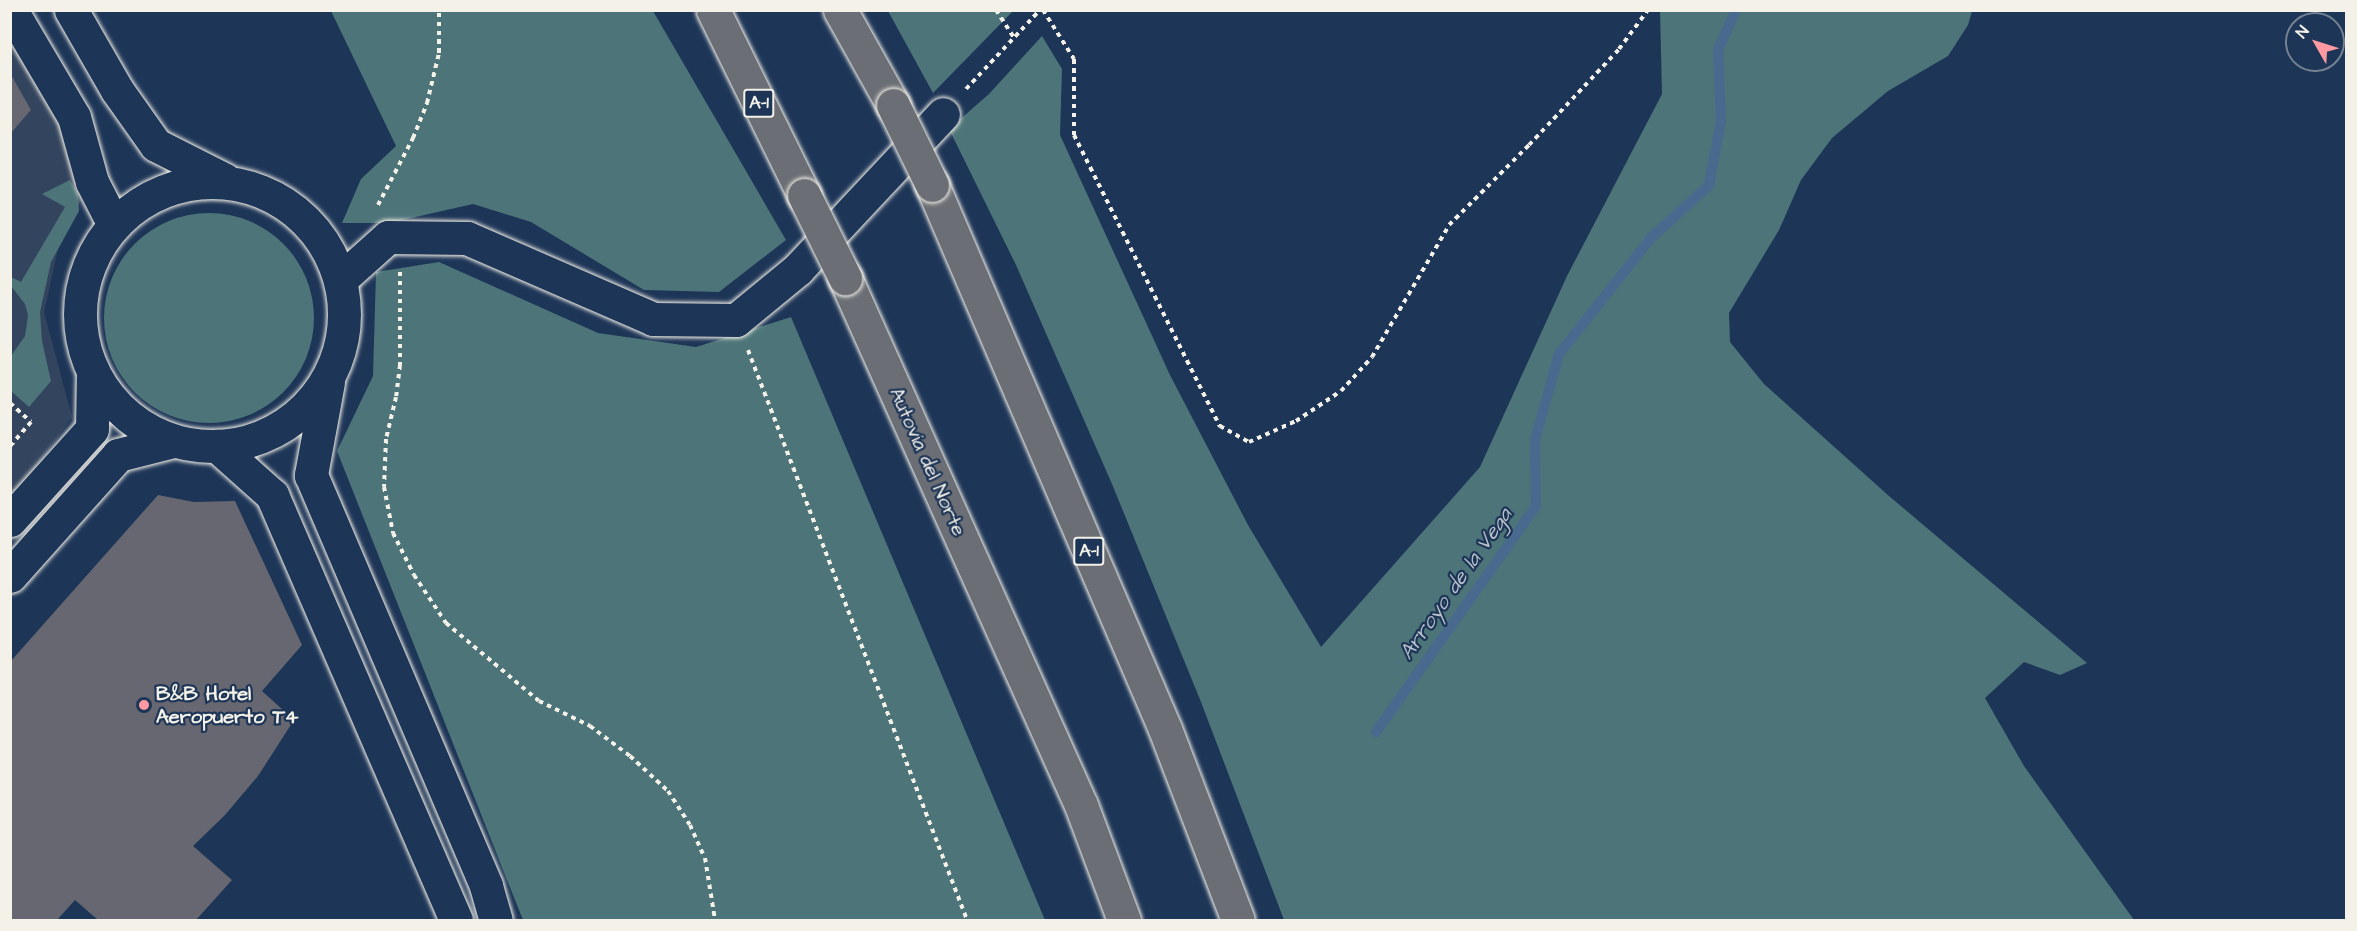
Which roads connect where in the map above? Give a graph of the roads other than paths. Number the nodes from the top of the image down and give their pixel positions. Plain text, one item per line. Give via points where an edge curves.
1 (11, 10) edge
2 (71, 10) edge
3 (713, 10) edge
4 (840, 10) edge
5 (943, 114) road end
6 (230, 182) junction
7 (114, 225) junction
8 (340, 279) junction
9 (93, 373) junction
10 (328, 378) junction
11 (173, 441) junction
12 (217, 446) junction
13 (10, 520) edge
14 (10, 576) edge
15 (456, 921) edge
16 (496, 921) edge
17 (1124, 921) edge
18 (1238, 921) edge

1 - 7 street via 74,117 92,182
2 - 6 street via 117,90 156,145
3 - 17 highway, Autovía del Norte / A-1, bridge via 845,279 1081,805
4 - 18 highway, A-1, bridge via 932,185 1165,729
5 - 8 street via 798,269 736,320 653,319 467,238 388,237
6 - 7 street via 187,183 147,198
6 - 8 street via 266,192 298,213 324,242
7 - 9 street via 92,258 81,296 82,336
8 - 10 street via 345,312 341,346
9 - 11 street via 114,403 141,426
9 - 13 street via 92,429
10 - 12 street via 300,413 262,436
10 - 16 street via 311,475 486,886
11 - 12 street
11 - 14 street via 118,455
12 - 15 street via 272,495

